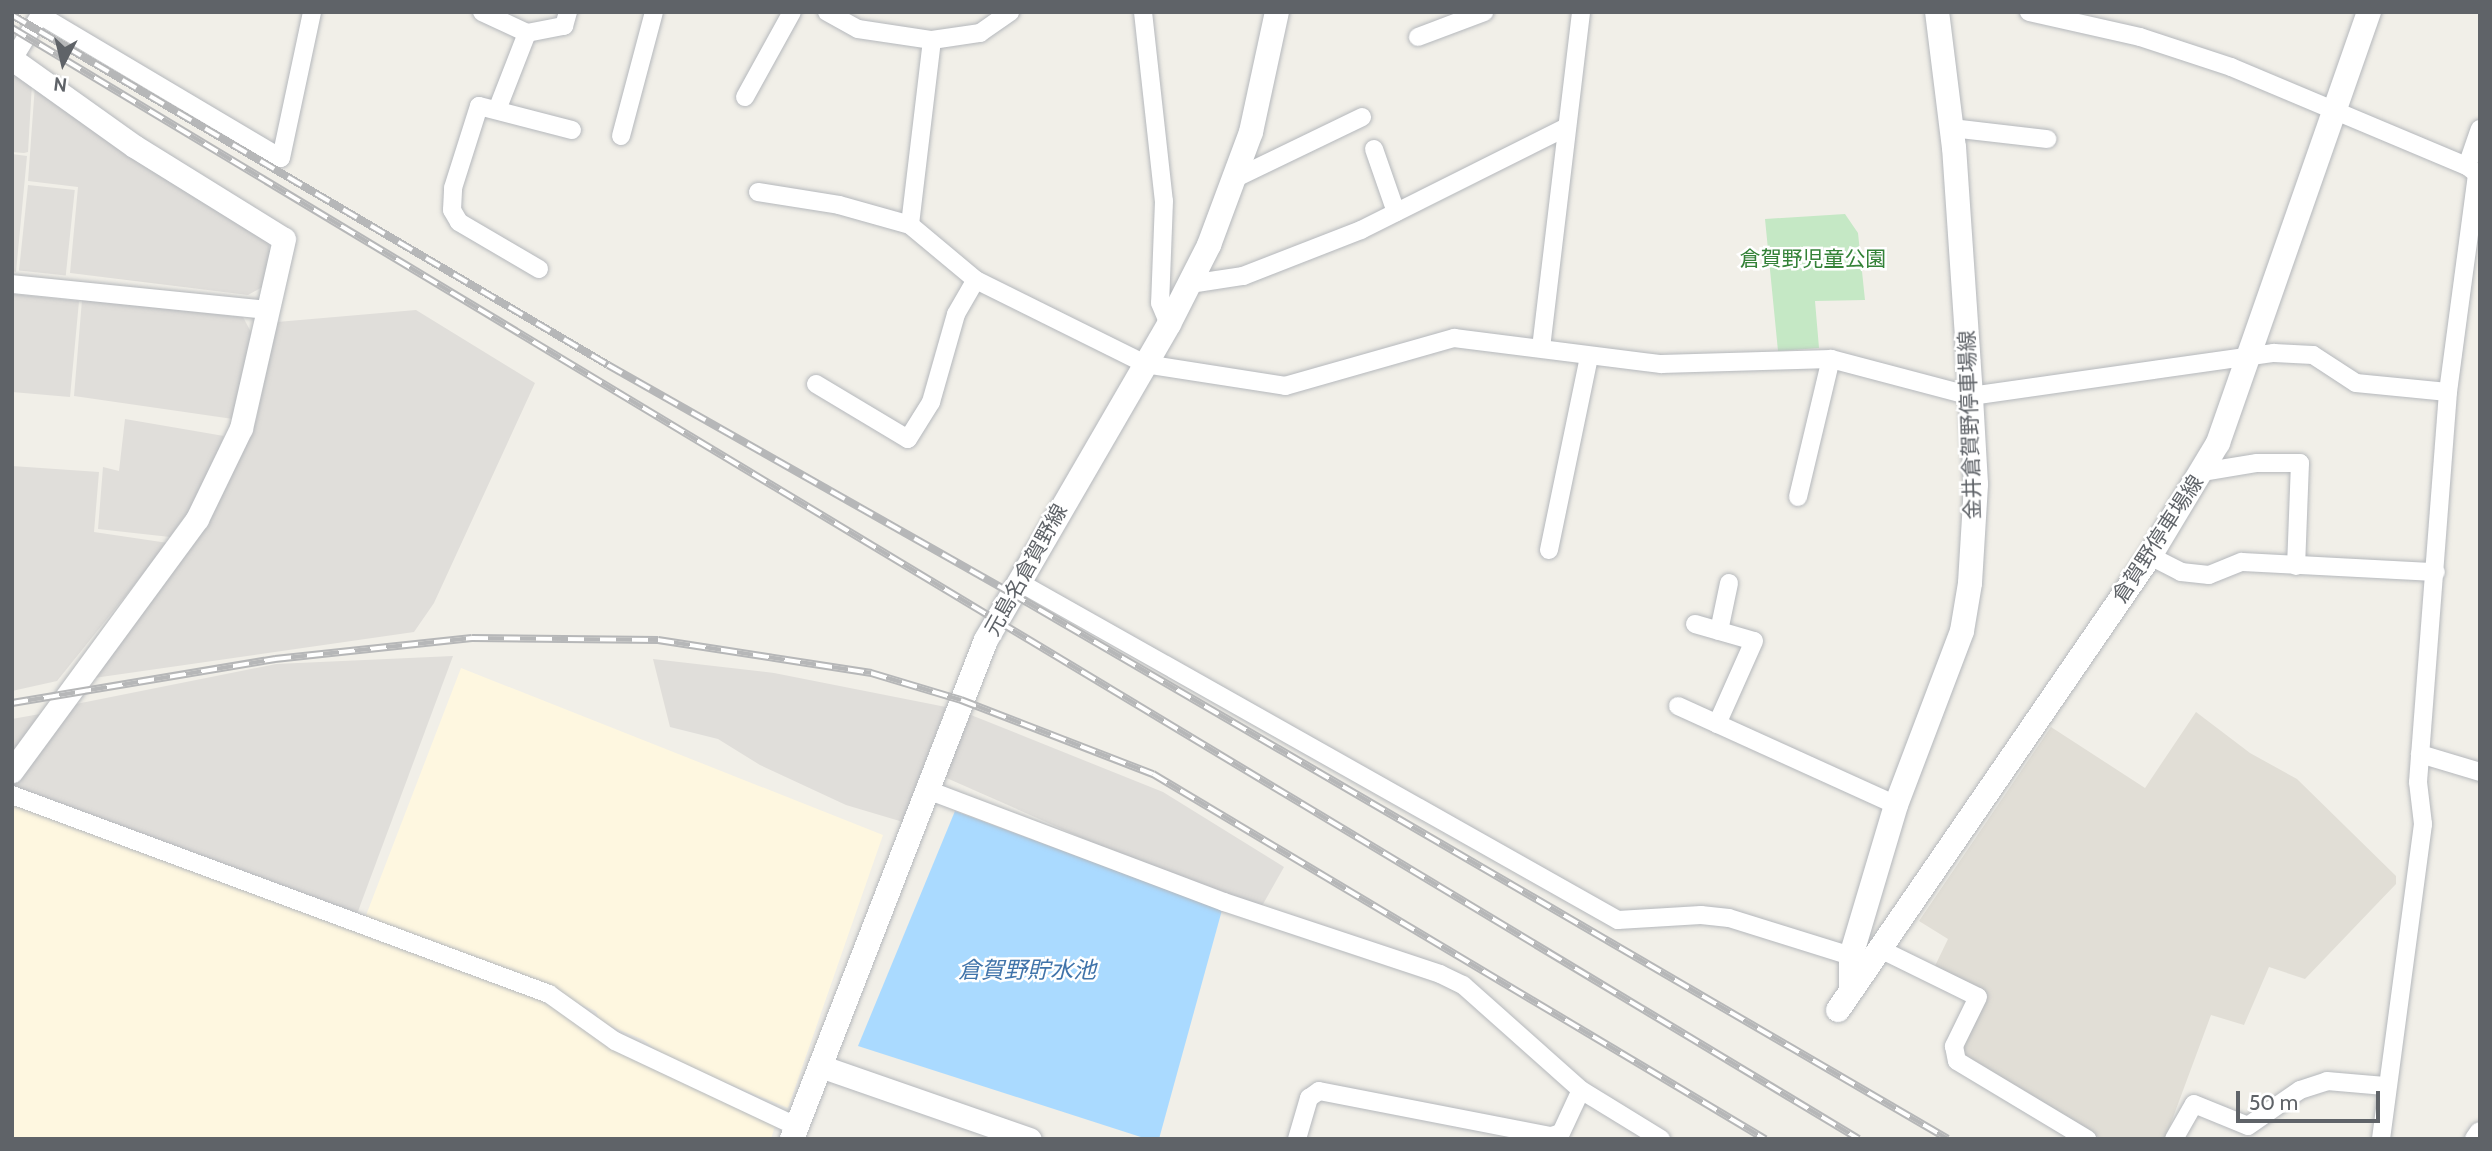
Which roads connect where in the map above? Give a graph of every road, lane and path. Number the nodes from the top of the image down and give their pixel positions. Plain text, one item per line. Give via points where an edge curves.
1 (312, 12) edge
2 (482, 12) edge
3 (568, 12) edge
4 (654, 12) edge
5 (793, 12) edge
6 (827, 12) edge
7 (1010, 12) edge
8 (1143, 12) edge
9 (1277, 12) edge
10 (1484, 12) edge
11 (1581, 12) edge
12 (1937, 12) edge
13 (2029, 12) edge
14 (2369, 12) edge
15 (527, 33) junction
16 (1418, 37) dead end
17 (932, 40) junction
18 (13, 59) edge
19 (745, 97) dead end
20 (497, 110) junction
21 (2335, 114) junction
22 (1362, 117) dead end
23 (1567, 127) junction
24 (1952, 128) junction
25 (2480, 129) edge
26 (572, 130) dead end
27 (621, 136) dead end
28 (2047, 139) dead end
29 (1374, 149) dead end
30 (2474, 172) edge
31 (1236, 178) junction
32 (758, 192) dead end
33 (1396, 212) junction
34 (910, 225) junction
35 (539, 269) dead end
36 (976, 280) junction
37 (12, 284) edge
38 (1190, 284) junction
39 (270, 310) junction
40 (1169, 324) junction
41 (1541, 348) junction
42 (1589, 356) junction
43 (2252, 357) junction
44 (1831, 359) junction
45 (1144, 364) junction
46 (816, 384) dead end
47 (2448, 392) junction
48 (1971, 396) junction
49 (2202, 472) junction
50 (1798, 497) dead end
51 (1549, 550) dead end
52 (2150, 556) junction
53 (2296, 566) junction
54 (2436, 572) junction
55 (1017, 582) junction
56 (1730, 583) dead end
57 (1695, 624) dead end
58 (1719, 631) junction
59 (1678, 706) dead end
60 (1717, 724) junction
61 (2420, 754) junction
62 (12, 771) edge
63 (2480, 772) edge
64 (925, 789) junction
65 (12, 794) edge
66 (1896, 805) junction
67 (1878, 948) junction
68 (1851, 956) junction
69 (1851, 987) junction
70 (1838, 1010) dead end
71 (820, 1066) junction
72 (2385, 1086) junction
73 (1581, 1090) junction
74 (795, 1133) edge
75 (2480, 1133) edge
76 (1030, 1139) edge
77 (1297, 1139) edge
78 (1661, 1139) edge
79 (2087, 1139) edge
80 (2174, 1139) edge
81 (2381, 1139) edge
82 (2476, 1139) edge

1 - 18 street via 281,158 40,15
2 - 15 street
3 - 15 street via 565,26
4 - 27 street
5 - 19 street
6 - 17 street via 858,29
7 - 17 street via 981,33
8 - 40 street via 1164,201 1160,303
9 - 31 main road, 元島名倉賀野線 via 1265,78
10 - 16 street
11 - 23 street
12 - 24 main road, 金井倉賀野停車場線
13 - 21 street via 2140,37 2231,67
14 - 21 main road, 倉賀野停車場線
15 - 20 street
17 - 34 street
18 - 39 street via 134,146 284,239
20 - 26 street
20 - 35 street via 479,106 453,188 452,210 459,222
21 - 30 street
21 - 43 main road, 倉賀野停車場線
22 - 31 street
23 - 33 street
23 - 41 street
24 - 28 street
24 - 48 main road, 金井倉賀野停車場線
25 - 30 street
29 - 33 street
30 - 47 street
31 - 38 main road, 元島名倉賀野線
32 - 34 street via 839,205
33 - 38 street via 1243,276
34 - 36 street
36 - 45 street
36 - 46 street via 956,314 931,402 908,439
37 - 39 street
38 - 40 main road, 元島名倉賀野線
39 - 62 street via 241,428 197,519
40 - 45 main road, 元島名倉賀野線
41 - 42 street
41 - 45 street via 1454,338 1285,386
42 - 44 street via 1661,364
42 - 51 street
43 - 47 street via 2274,352 2314,355 2356,383
43 - 48 street
43 - 49 main road, 倉賀野停車場線
44 - 48 street
44 - 50 street
45 - 55 main road, 元島名倉賀野線
47 - 54 street
48 - 66 main road, 金井倉賀野停車場線 via 1975,516 1962,631
49 - 52 main road, 倉賀野停車場線
49 - 53 street via 2257,463 2300,463
52 - 53 street via 2182,572 2209,575 2242,562
52 - 67 main road, 倉賀野停車場線
53 - 54 street
54 - 61 street
55 - 64 main road, 元島名倉賀野線 via 986,640
55 - 68 street via 1618,920 1701,915 1729,918
56 - 58 street
57 - 58 street
58 - 60 street via 1754,641
59 - 60 street
60 - 66 street
61 - 63 street
61 - 72 street via 2423,824
64 - 71 main road, 元島名倉賀野線
64 - 73 street via 1224,902 1440,974 1463,985
65 - 74 street via 549,994 615,1041
66 - 68 main road, 金井倉賀野停車場線
67 - 69 main road, 倉賀野停車場線
67 - 79 street via 1978,996 1954,1046 1957,1061
68 - 69 main road, 金井倉賀野停車場線
69 - 70 main road, 倉賀野停車場線
71 - 74 main road, 元島名倉賀野線
71 - 76 street
72 - 80 street via 2327,1081 2300,1090 2248,1126 2194,1104
72 - 81 street
73 - 77 street via 1561,1133 1552,1136 1319,1091 1309,1098
73 - 78 street
75 - 82 street

